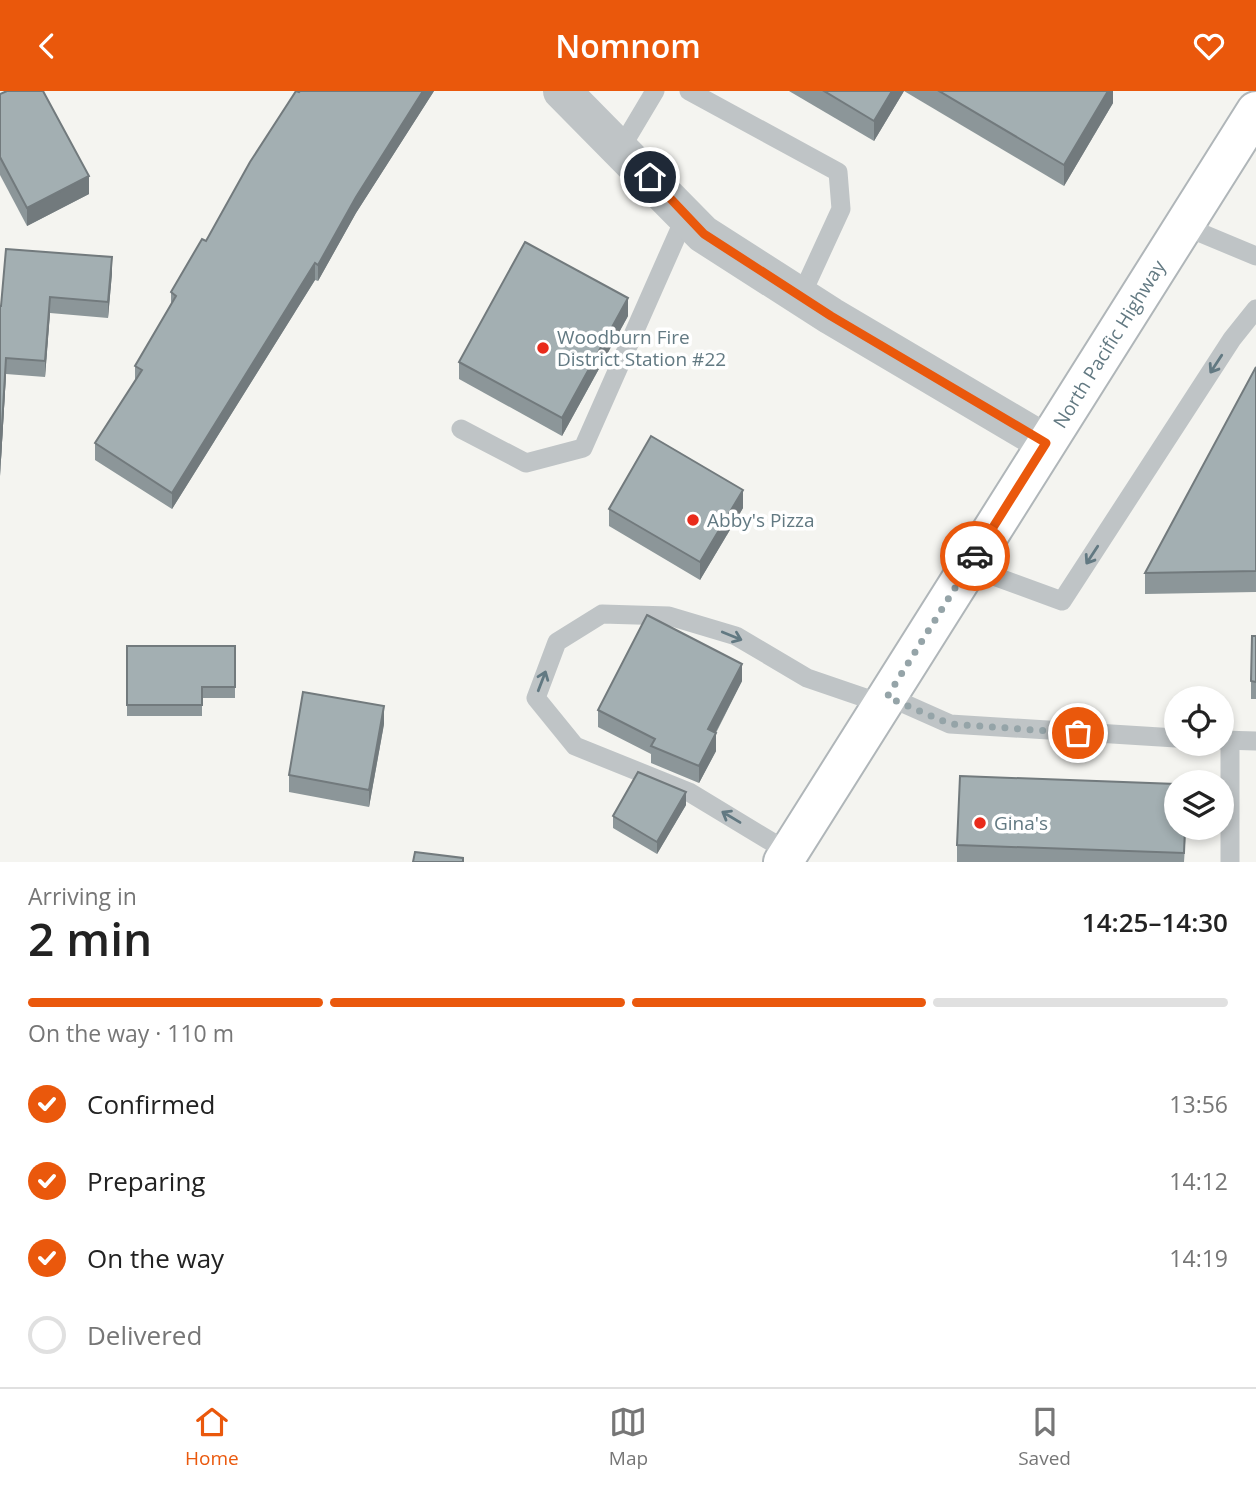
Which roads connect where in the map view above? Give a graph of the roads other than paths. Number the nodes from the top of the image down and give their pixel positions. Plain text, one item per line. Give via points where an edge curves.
1 (562, 91) edge
2 (655, 91) edge
3 (689, 91) edge
4 (1256, 111) edge
5 (621, 148) junction
6 (686, 215) junction
7 (1184, 226) junction
8 (1256, 256) edge
9 (801, 296) junction
10 (1256, 309) edge
11 (461, 429) dead end
12 (1046, 443) junction
13 (969, 566) junction
14 (885, 700) junction
15 (1164, 737) edge
16 (1234, 740) edge
17 (1256, 741) edge
18 (1227, 756) edge
19 (792, 859) edge
20 (1230, 862) edge

1 - 5 street
2 - 5 lane
3 - 9 lane via 838,172 841,209
4 - 7 main road, North Pacific Highway
5 - 6 street
6 - 9 street via 704,234
6 - 11 lane via 583,448 526,463
7 - 8 lane
7 - 12 main road, North Pacific Highway
9 - 12 street
10 -> 13 lane via 1062,601
12 - 13 main road, North Pacific Highway
13 - 14 main road, North Pacific Highway
14 - 15 lane via 950,724
14 - 19 main road, North Pacific Highway
19 -> 14 lane via 689,792 575,746 536,698 557,642 602,614 669,616 736,636 807,678
16 - 17 lane
18 - 20 lane

